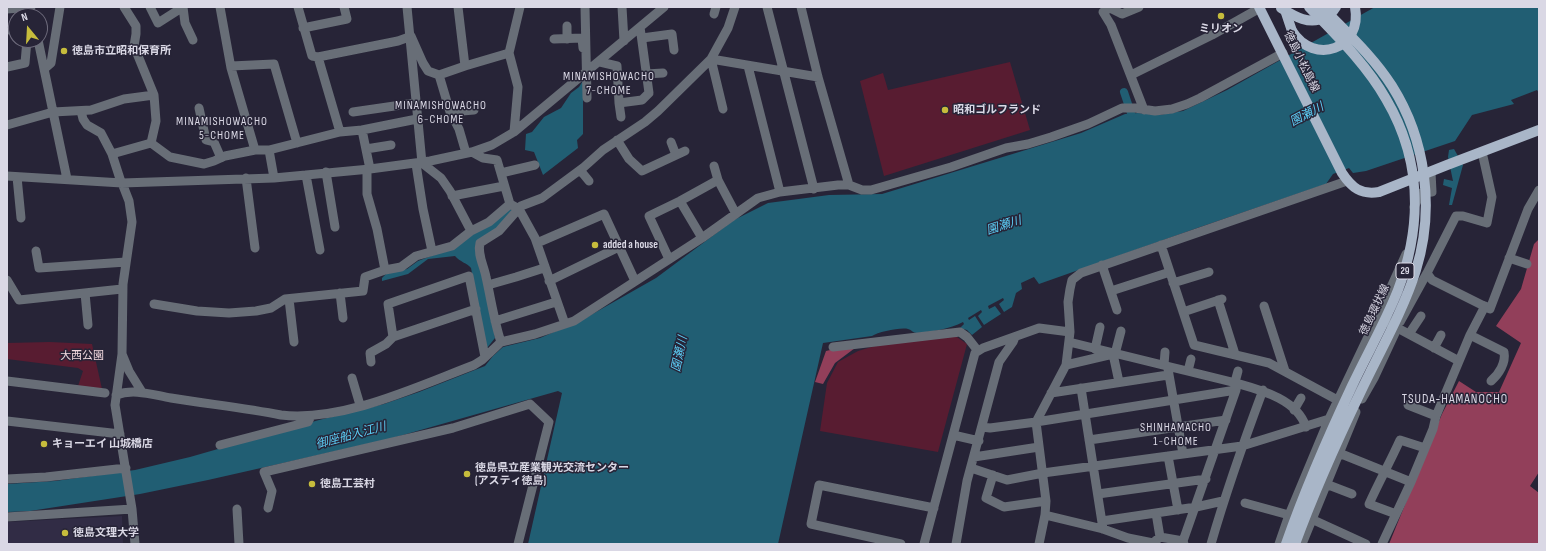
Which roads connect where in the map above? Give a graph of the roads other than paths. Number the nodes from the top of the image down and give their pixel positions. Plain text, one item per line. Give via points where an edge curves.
1 (31, 7) edge
2 (60, 7) edge
3 (124, 7) edge
4 (150, 7) edge
5 (183, 7) edge
6 (220, 7) edge
7 (298, 7) edge
8 (344, 7) edge
9 (407, 7) edge
10 (458, 7) edge
11 (520, 7) edge
12 (585, 7) edge
13 (622, 7) edge
14 (664, 7) edge
15 (735, 7) edge
16 (767, 7) edge
17 (801, 7) edge
18 (1139, 7) edge
19 (1259, 7) edge
20 (1279, 7) edge
21 (1284, 7) edge
22 (1309, 7) edge
23 (1322, 7) edge
24 (1336, 7) edge
25 (7, 9) edge
26 (1355, 10) edge
27 (567, 26) dead end
28 (640, 27) junction
29 (303, 28) junction
30 (409, 34) junction
31 (642, 38) junction
32 (554, 39) dead end
33 (567, 39) junction
34 (193, 40) dead end
35 (624, 41) junction
36 (26, 48) edge
37 (40, 48) edge
38 (674, 50) dead end
39 (509, 53) junction
40 (1284, 55) junction
41 (318, 57) junction
42 (711, 58) junction
43 (600, 62) junction
44 (7, 66) edge
45 (231, 66) junction
46 (465, 66) junction
47 (748, 66) junction
48 (44, 69) junction
49 (784, 71) junction
50 (586, 73) junction
51 (662, 73) dead end
52 (646, 74) junction
53 (439, 75) junction
54 (1131, 75) junction
55 (818, 77) junction
56 (154, 95) junction
57 (587, 98) dead end
58 (415, 103) junction
59 (620, 104) junction
60 (200, 108) dead end
61 (723, 109) dead end
62 (1140, 109) junction
63 (474, 110) dead end
64 (80, 111) junction
65 (53, 112) junction
66 (353, 112) dead end
67 (450, 112) junction
68 (621, 117) dead end
69 (417, 119) junction
70 (7, 125) edge
71 (362, 130) junction
72 (340, 132) junction
73 (514, 132) junction
74 (1536, 134) edge
75 (617, 140) junction
76 (671, 142) dead end
77 (151, 143) junction
78 (297, 143) junction
79 (391, 144) dead end
80 (366, 149) junction
81 (255, 150) junction
82 (269, 150) junction
83 (685, 151) dead end
84 (469, 152) junction
85 (1482, 152) junction
86 (112, 154) junction
87 (676, 155) junction
88 (221, 158) junction
89 (419, 163) junction
90 (536, 165) dead end
91 (714, 166) dead end
92 (369, 169) junction
93 (580, 170) junction
94 (326, 172) junction
95 (1431, 172) junction
96 (501, 173) junction
97 (306, 175) junction
98 (7, 176) edge
99 (18, 177) junction
100 (1345, 177) junction
101 (246, 178) junction
102 (274, 178) junction
103 (67, 179) junction
104 (718, 180) junction
105 (589, 181) dead end
106 (121, 182) junction
107 (848, 185) junction
108 (504, 186) junction
109 (814, 189) junction
110 (1539, 190) edge
111 (780, 192) junction
112 (452, 196) junction
113 (680, 201) junction
114 (510, 204) junction
115 (519, 209) junction
116 (736, 214) junction
117 (21, 218) dead end
118 (335, 227) dead end
119 (471, 232) junction
120 (702, 238) junction
121 (536, 243) junction
122 (1161, 245) junction
123 (619, 247) junction
124 (255, 248) dead end
125 (320, 250) dead end
126 (36, 251) dead end
127 (432, 251) junction
128 (1509, 258) junction
129 (669, 260) junction
130 (126, 262) junction
131 (1527, 264) dead end
132 (1102, 265) junction
133 (544, 268) junction
134 (384, 270) junction
135 (1170, 272) junction
136 (1209, 272) dead end
137 (1427, 273) junction
138 (7, 280) edge
139 (549, 281) junction
140 (635, 281) junction
141 (1173, 283) junction
142 (488, 285) junction
143 (122, 290) junction
144 (1111, 291) junction
145 (84, 293) junction
146 (340, 293) junction
147 (289, 299) junction
148 (556, 302) junction
149 (154, 304) dead end
150 (1264, 306) dead end
151 (1485, 306) junction
152 (476, 309) junction
153 (1117, 310) dead end
154 (1183, 312) junction
155 (1421, 316) dead end
156 (344, 318) dead end
157 (1377, 318) junction
158 (495, 321) junction
159 (565, 324) junction
160 (88, 325) dead end
161 (1100, 327) dead end
162 (1397, 328) junction
163 (1122, 331) dead end
164 (1070, 332) junction
165 (1409, 334) junction
166 (1441, 335) dead end
167 (1470, 335) junction
168 (393, 337) junction
169 (1015, 337) junction
170 (294, 342) dead end
171 (500, 342) junction
172 (1069, 342) junction
173 (833, 346) dead end
174 (1434, 348) junction
175 (1095, 349) junction
176 (978, 351) junction
177 (1165, 352) dead end
178 (122, 354) junction
179 (1114, 354) junction
180 (1235, 354) junction
181 (486, 356) junction
182 (1191, 359) dead end
183 (1459, 361) junction
184 (371, 362) dead end
185 (1066, 365) junction
186 (1167, 369) junction
187 (1188, 371) junction
188 (1238, 371) dead end
189 (1285, 371) junction
190 (352, 378) dead end
191 (7, 381) edge
192 (1491, 381) dead end
193 (1119, 382) junction
194 (1236, 385) junction
195 (1081, 388) junction
196 (1263, 390) junction
197 (142, 392) junction
198 (105, 393) dead end
199 (1051, 393) junction
200 (116, 395) junction
201 (1301, 398) dead end
202 (1338, 400) junction
203 (1173, 401) junction
204 (1408, 404) dead end
205 (360, 405) junction
206 (1294, 410) junction
207 (1357, 410) junction
208 (1085, 415) junction
209 (311, 416) junction
210 (1436, 416) junction
211 (1329, 418) junction
212 (1226, 420) junction
213 (7, 421) edge
214 (1036, 422) junction
215 (982, 426) junction
216 (1178, 427) junction
217 (1306, 427) junction
218 (120, 434) junction
219 (953, 434) junction
220 (1089, 440) junction
221 (979, 441) junction
222 (220, 445) dead end
223 (1318, 445) junction
224 (1242, 446) junction
225 (1039, 447) junction
226 (1425, 448) junction
227 (1216, 449) junction
228 (1339, 452) junction
229 (1183, 454) junction
230 (1168, 456) junction
231 (974, 457) junction
232 (1093, 466) junction
233 (971, 468) junction
234 (126, 469) junction
235 (1385, 471) junction
236 (1043, 473) junction
237 (993, 475) junction
238 (1206, 478) junction
239 (7, 479) edge
240 (1411, 482) junction
241 (1174, 483) junction
242 (1326, 484) junction
243 (1098, 494) junction
244 (1352, 494) dead end
245 (1046, 501) junction
246 (1223, 501) junction
247 (1245, 503) dead end
248 (1196, 507) junction
249 (268, 508) dead end
250 (934, 508) junction
251 (132, 509) junction
252 (237, 509) dead end
253 (1178, 510) junction
254 (1156, 513) junction
255 (1290, 513) junction
256 (1396, 514) junction
257 (1045, 515) junction
258 (7, 517) edge
259 (1311, 519) junction
260 (1103, 525) junction
261 (1160, 537) junction
262 (1184, 542) edge
263 (135, 544) edge
264 (239, 544) edge
265 (518, 544) edge
266 (901, 544) edge
267 (924, 544) edge
268 (956, 544) edge
269 (1039, 544) edge
270 (1211, 544) edge
271 (1279, 544) edge
272 (1286, 544) edge
273 (1295, 544) edge
274 (1302, 544) edge
275 (1366, 544) edge
276 (1382, 544) edge

1 - 25 street
2 - 48 street via 51,62
3 - 56 street via 136,26 134,46
4 - 5 street via 158,23
5 - 34 street via 185,23
6 - 45 street
7 - 29 street
8 - 29 street via 347,19
9 - 30 street
10 - 46 street
11 - 39 street
12 - 50 street
13 - 35 street
14 - 28 street
15 - 42 street via 728,28
16 - 49 street
17 - 55 street
18 - 54 street via 1122,14 1110,8 1103,12 1111,25
19 - 40 main road, 徳島小松島線
19 - 54 street via 1212,35
20 - 24 main road, bridge via 1310,21 1319,21
21 - 26 main road, bridge via 1287,21 1296,37 1308,47 1322,51 1338,47 1351,35 1355,27
22 - 272 main road, 徳島環状線 / 29, bridge via 1371,75 1387,100 1409,154 1414,177 1415,210 1411,248 1398,291 1332,429
23 - 273 main road, 徳島環状線 / 29, bridge via 1378,67 1406,111 1416,138 1426,201 1422,246 1411,283 1344,425
27 - 33 street
28 - 31 street
28 - 35 street
29 - 41 street via 312,56
30 - 41 street via 398,41
30 - 53 street via 428,70
30 - 58 street
31 - 38 street via 672,34
31 - 52 street
32 - 33 street
33 - 50 street via 582,38
35 - 43 street
36 - 44 street via 25,63
37 - 48 street
39 - 46 street
39 - 73 street via 518,88
40 - 62 street via 1187,104 1155,111
40 - 100 main road, 徳島小松島線
41 - 72 street
42 - 47 street
42 - 61 street
42 - 75 street via 645,122
43 - 50 street
43 - 59 street via 617,66
45 - 78 street via 274,64
45 - 81 street
46 - 53 street
47 - 49 street
47 - 111 street
48 - 65 street
49 - 55 street
49 - 109 street
50 - 57 street
50 - 73 street
51 - 52 street
52 - 59 street via 649,93 642,100
53 - 67 street
54 - 62 street
55 - 107 street
56 - 64 street via 124,99
56 - 77 street via 156,121
58 - 66 street
58 - 69 street
59 - 68 street
60 - 88 street via 206,140 214,142
62 - 107 street via 1122,108 1051,137 1006,148 870,190
63 - 67 street
64 - 65 street
64 - 86 street via 87,124 101,133
65 - 70 street
65 - 103 street
67 - 84 street
69 - 71 street
69 - 89 street
71 - 72 street
71 - 80 street
72 - 78 street
73 - 84 street via 492,145
74 - 85 main road
75 - 87 street via 629,159 642,171
75 - 93 street
76 - 87 street
77 - 86 street
77 - 88 street via 170,157 195,163 204,164
78 - 82 street
79 - 80 street
80 - 92 street
81 - 82 street
81 - 88 street
82 - 102 street
83 - 87 street
84 - 89 street
84 - 96 street via 497,160
85 - 95 main road
85 - 137 street via 1492,197 1486,223 1456,216
86 - 106 street
89 - 92 street
89 - 112 street via 441,178
89 - 127 street via 423,209
90 - 96 street
91 - 104 street
92 - 94 street
92 - 134 street via 367,194 377,229
93 - 105 street
93 - 115 street via 542,198
94 - 97 street
94 - 118 street
95 - 100 main road via 1369,194
95 - 157 street via 1432,192 1421,193 1412,211 1409,247
96 - 108 street
97 - 102 street
97 - 125 street
98 - 99 street
99 - 103 street
99 - 117 street
100 - 122 street
101 - 102 street
101 - 106 street
101 - 124 street
103 - 106 street
104 - 113 street
104 - 116 street
106 - 130 street via 129,201 132,222
107 - 109 street
108 - 112 street
108 - 114 street
109 - 111 street
110 - 128 street via 1528,209
111 - 116 street via 758,198
112 - 119 street
113 - 120 street
113 - 129 street via 649,216
114 - 115 street
114 - 119 street via 489,222
115 - 121 street
115 - 142 street via 499,231 479,245
116 - 120 street
119 - 127 street via 452,246
120 - 129 street
121 - 123 street via 604,214
121 - 133 street
122 - 132 street
122 - 135 street
123 - 139 street
123 - 140 street
126 - 130 street via 38,268
127 - 134 street via 416,256 401,267
128 - 131 street
128 - 151 street via 1490,309
129 - 140 street
130 - 143 street
132 - 144 street
132 - 164 street via 1081,273 1072,280 1068,302
133 - 139 street
133 - 142 street
134 - 146 street via 365,277 363,290
135 - 141 street
135 - 144 street
136 - 141 street
137 - 151 street via 1432,280 1466,301
137 - 162 street
138 - 145 street via 19,300
139 - 148 street
140 - 159 street
141 - 154 street
142 - 158 street
143 - 145 street
143 - 178 street
144 - 153 street
145 - 160 street
146 - 147 street
146 - 156 street
147 - 149 street via 271,308 229,313
147 - 170 street
148 - 158 street
148 - 159 street
150 - 189 street
151 - 167 street
152 - 168 street
152 - 168 street via 469,276 411,295 388,304
152 - 181 street
154 - 180 street via 1194,344
154 - 180 street via 1220,300
155 - 165 street
157 - 162 street
157 - 202 street
158 - 171 street
159 - 171 street
161 - 175 street
162 - 165 street
162 - 207 street
163 - 179 street
164 - 169 street via 1040,328
164 - 172 street
165 - 174 street
166 - 174 street
167 - 183 street
167 - 192 street via 1504,352 1505,358 1498,375
168 - 184 street via 370,353
169 - 176 street
169 - 215 street via 1000,362
171 - 181 street
172 - 175 street
172 - 185 street
173 - 176 street via 960,332
174 - 183 street
175 - 179 street
176 - 219 street via 975,353
177 - 186 street
178 - 197 street
178 - 200 street
179 - 185 street
179 - 186 street
179 - 193 street
180 - 189 street via 1269,363
181 - 205 street via 474,365
182 - 187 street
183 - 210 street
185 - 199 street
186 - 187 street
186 - 193 street
186 - 203 street
187 - 194 street
188 - 194 street
189 - 202 street
190 - 205 street
191 - 198 street
193 - 195 street
194 - 196 street
194 - 203 street
194 - 212 street
195 - 199 street
195 - 208 street
196 - 206 street via 1286,402
196 - 224 street
197 - 200 street
197 - 209 street via 281,415
199 - 214 street
200 - 218 street
201 - 206 street
202 - 207 street
202 - 211 street
203 - 208 street
203 - 216 street
204 - 210 street
205 - 209 street
206 - 217 street via 1303,419
207 - 228 street
208 - 214 street
208 - 220 street
209 - 222 street via 308,422
210 - 226 street
211 - 217 street
211 - 223 street
212 - 216 street
212 - 227 street
213 - 218 street
214 - 215 street via 990,428
214 - 225 street
215 - 221 street
216 - 220 street
216 - 229 street
217 - 224 street
218 - 234 street
219 - 221 street
219 - 250 street
220 - 232 street
221 - 231 street
223 - 228 street
223 - 255 street
224 - 227 street
224 - 246 street
225 - 231 street
225 - 236 street
226 - 235 street via 1400,440
226 - 240 street
227 - 229 street
227 - 238 street
228 - 235 street
228 - 242 street
229 - 230 street
230 - 232 street
230 - 241 street
231 - 233 street
232 - 236 street
232 - 243 street
233 - 237 street
233 - 268 street
234 - 239 street
234 - 251 street
235 - 240 street
235 - 256 street via 1369,504
236 - 237 street via 1007,480
236 - 245 street
237 - 245 street via 986,498 1004,507
238 - 241 street
238 - 248 street
240 - 256 street
241 - 243 street
241 - 253 street
242 - 244 street
242 - 259 street
243 - 260 street
245 - 257 street
246 - 248 street
246 - 270 street
247 - 255 street
248 - 253 street
248 - 262 street
249 - 265 street via 272,491 264,472 453,428 530,404 549,422
250 - 266 street via 819,485 811,524
250 - 267 street
251 - 258 street
251 - 263 street
252 - 264 street
253 - 254 street
254 - 260 street
254 - 261 street
255 - 259 street
255 - 271 street
256 - 276 street
257 - 260 street
257 - 269 street
259 - 274 street
259 - 275 street
260 - 261 street via 1128,538 1153,543
261 - 262 street

